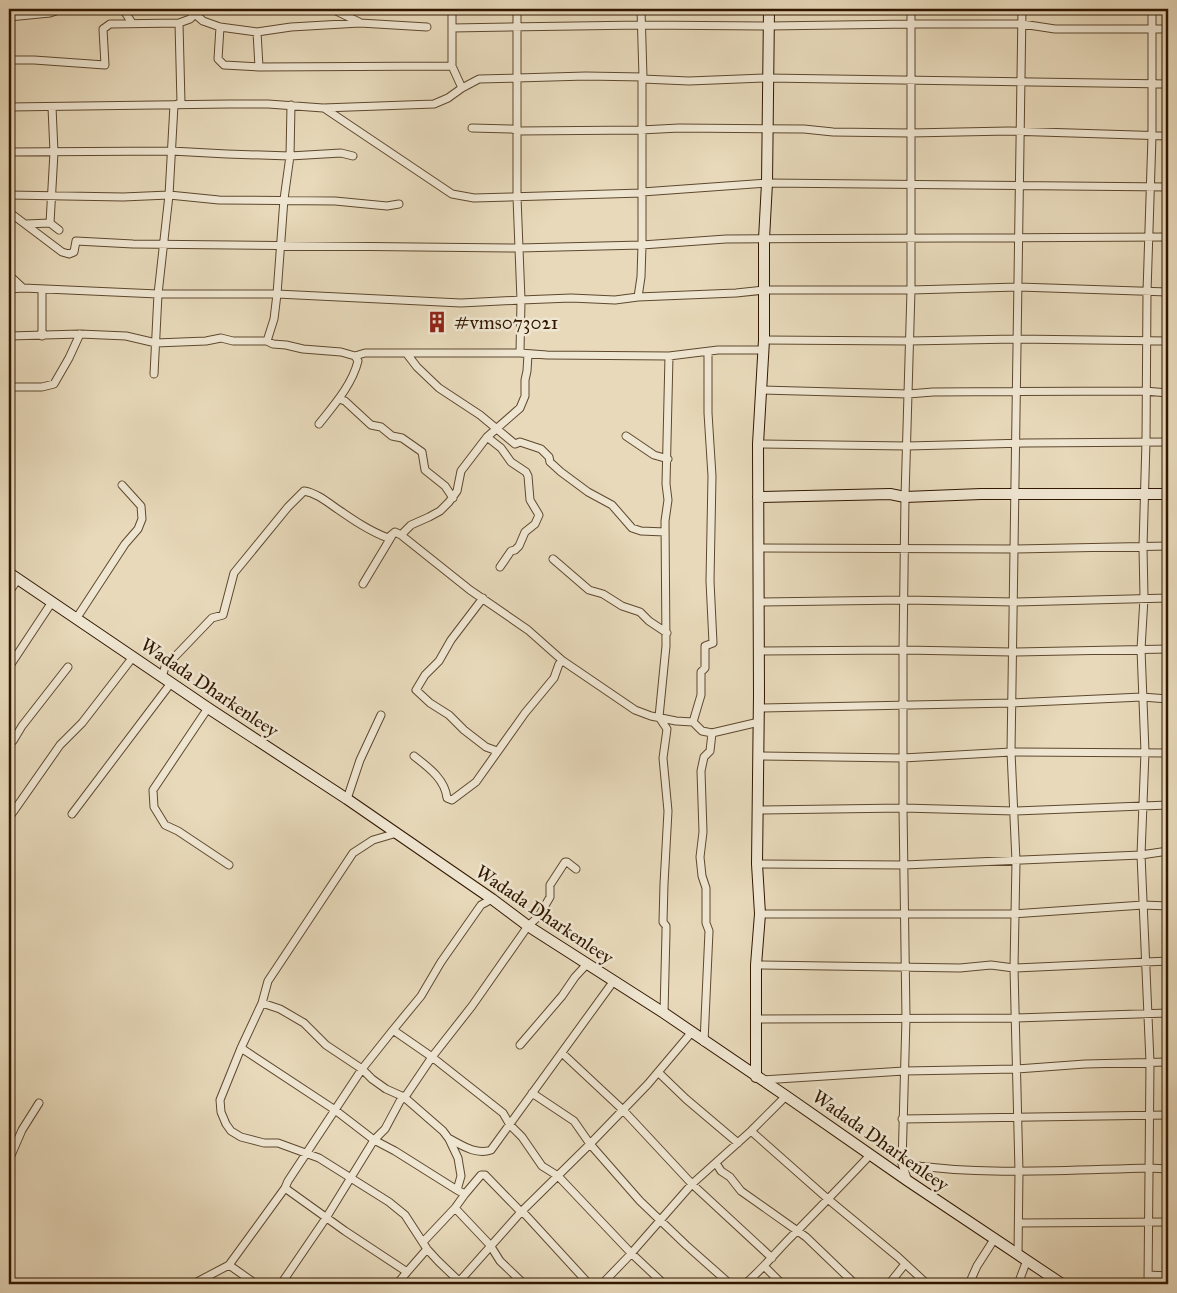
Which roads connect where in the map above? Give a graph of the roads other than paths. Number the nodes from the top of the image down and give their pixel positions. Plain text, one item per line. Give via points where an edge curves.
1 (62, 9) edge
2 (123, 9) edge
3 (332, 9) edge
4 (452, 9) edge
5 (518, 9) edge
6 (641, 9) edge
7 (769, 9) edge
8 (911, 9) edge
9 (1022, 9) edge
10 (1152, 9) edge
11 (196, 11) edge
12 (9, 17) edge
13 (360, 22) junction
14 (132, 23) junction
15 (179, 23) junction
16 (910, 24) junction
17 (1022, 24) junction
18 (641, 25) junction
19 (769, 26) junction
20 (220, 27) junction
21 (427, 27) dead end
22 (452, 28) junction
23 (516, 28) junction
24 (1168, 29) edge
25 (1151, 30) junction
26 (257, 32) junction
27 (9, 60) edge
28 (452, 66) junction
29 (259, 67) junction
30 (518, 78) junction
31 (643, 78) junction
32 (768, 78) junction
33 (911, 80) junction
34 (1021, 82) junction
35 (1152, 84) junction
36 (1168, 84) edge
37 (462, 88) junction
38 (174, 105) junction
39 (291, 105) junction
40 (9, 107) edge
41 (52, 107) junction
42 (324, 108) junction
43 (472, 128) dead end
44 (766, 128) junction
45 (641, 130) junction
46 (518, 131) junction
47 (1021, 132) junction
48 (910, 133) junction
49 (1152, 136) junction
50 (1168, 136) edge
51 (170, 150) junction
52 (9, 152) edge
53 (54, 152) junction
54 (290, 156) junction
55 (353, 156) dead end
56 (766, 183) junction
57 (911, 185) junction
58 (1021, 186) junction
59 (1151, 186) junction
60 (1168, 187) edge
61 (642, 193) junction
62 (169, 195) junction
63 (9, 196) edge
64 (52, 197) junction
65 (517, 197) junction
66 (284, 200) junction
67 (399, 204) dead end
68 (9, 212) edge
69 (50, 223) junction
70 (25, 224) junction
71 (59, 230) dead end
72 (1149, 236) junction
73 (910, 237) junction
74 (1020, 237) junction
75 (1168, 237) edge
76 (764, 239) junction
77 (163, 245) junction
78 (280, 246) junction
79 (642, 246) junction
80 (519, 248) junction
81 (9, 275) edge
82 (1019, 286) junction
83 (23, 288) junction
84 (9, 289) edge
85 (42, 289) junction
86 (765, 290) junction
87 (910, 290) junction
88 (1146, 292) junction
89 (1168, 292) edge
90 (158, 294) junction
91 (277, 294) junction
92 (638, 297) junction
93 (521, 300) junction
94 (80, 334) junction
95 (9, 336) edge
96 (42, 336) junction
97 (1016, 340) junction
98 (1147, 340) junction
99 (267, 341) junction
100 (909, 341) junction
101 (1168, 341) edge
102 (156, 343) junction
103 (764, 345) junction
104 (708, 352) junction
105 (524, 353) junction
106 (407, 354) junction
107 (355, 356) junction
108 (669, 356) junction
109 (154, 374) dead end
110 (9, 387) edge
111 (761, 390) junction
112 (1145, 391) junction
113 (1016, 392) junction
114 (1168, 393) edge
115 (908, 394) junction
116 (339, 399) junction
117 (318, 424) dead end
118 (497, 430) junction
119 (626, 436) dead end
120 (488, 437) junction
121 (1146, 441) junction
122 (1168, 442) edge
123 (1015, 443) junction
124 (758, 444) junction
125 (907, 446) junction
126 (668, 459) junction
127 (122, 486) dead end
128 (1143, 493) junction
129 (1168, 494) edge
130 (1014, 495) junction
131 (758, 497) junction
132 (453, 498) junction
133 (904, 498) junction
134 (665, 532) junction
135 (398, 534) junction
136 (1168, 546) edge
137 (904, 547) junction
138 (1143, 547) junction
139 (759, 548) junction
140 (1014, 549) junction
141 (553, 559) dead end
142 (500, 567) dead end
143 (13, 576) edge
144 (363, 584) dead end
145 (9, 592) edge
146 (483, 598) junction
147 (1144, 598) junction
148 (1168, 598) edge
149 (904, 600) junction
150 (52, 602) junction
151 (759, 602) junction
152 (1014, 602) junction
153 (76, 619) junction
154 (667, 633) junction
155 (1141, 649) junction
156 (1168, 649) edge
157 (903, 650) junction
158 (760, 651) junction
159 (1012, 652) junction
160 (132, 657) junction
161 (563, 660) junction
162 (9, 667) edge
163 (68, 667) dead end
164 (162, 677) junction
165 (172, 683) junction
166 (1142, 698) junction
167 (1168, 699) edge
168 (1012, 704) junction
169 (904, 706) junction
170 (208, 708) junction
171 (759, 708) junction
172 (381, 715) dead end
173 (659, 717) junction
174 (693, 722) junction
175 (759, 722) junction
176 (712, 733) junction
177 (9, 741) edge
178 (497, 751) junction
179 (1011, 752) junction
180 (1144, 752) junction
181 (1168, 753) edge
182 (414, 756) dead end
183 (758, 756) junction
184 (903, 758) junction
185 (347, 799) junction
186 (1142, 805) junction
187 (1168, 805) edge
188 (903, 808) junction
189 (757, 810) junction
190 (1014, 811) junction
191 (72, 814) dead end
192 (9, 822) edge
193 (397, 833) junction
194 (1168, 851) edge
195 (1141, 856) junction
196 (1016, 861) junction
197 (757, 864) junction
198 (904, 864) junction
199 (229, 865) dead end
200 (576, 869) dead end
201 (492, 899) junction
202 (1143, 906) junction
203 (1168, 906) edge
204 (760, 914) junction
205 (1014, 914) junction
206 (905, 916) junction
207 (528, 926) junction
208 (1145, 960) junction
209 (1168, 961) edge
210 (587, 964) junction
211 (756, 965) junction
212 (905, 968) junction
213 (1014, 968) junction
214 (613, 982) junction
215 (262, 1003) junction
216 (1148, 1012) junction
217 (664, 1013) junction
218 (1168, 1013) edge
219 (906, 1018) junction
220 (1016, 1018) junction
221 (757, 1020) junction
222 (393, 1030) junction
223 (691, 1033) junction
224 (704, 1042) junction
225 (520, 1045) dead end
226 (241, 1048) junction
227 (562, 1053) junction
228 (432, 1058) junction
229 (1150, 1062) junction
230 (1168, 1062) edge
231 (362, 1069) junction
232 (1017, 1069) junction
233 (904, 1071) junction
234 (658, 1072) junction
235 (759, 1078) junction
236 (532, 1093) junction
237 (786, 1096) junction
238 (404, 1097) junction
239 (39, 1103) dead end
240 (335, 1110) junction
241 (623, 1110) junction
242 (1150, 1114) junction
243 (1168, 1115) edge
244 (1018, 1118) junction
245 (902, 1119) junction
246 (510, 1125) junction
247 (750, 1131) junction
248 (449, 1139) junction
249 (374, 1140) junction
250 (738, 1143) junction
251 (590, 1144) junction
252 (306, 1153) junction
253 (870, 1155) junction
254 (9, 1160) edge
255 (716, 1162) junction
256 (902, 1164) junction
257 (1149, 1168) junction
258 (1168, 1169) edge
259 (1019, 1172) junction
260 (558, 1176) junction
261 (351, 1178) junction
262 (908, 1182) junction
263 (692, 1184) junction
264 (285, 1188) junction
265 (457, 1190) junction
266 (465, 1194) junction
267 (829, 1200) junction
268 (455, 1208) junction
269 (521, 1212) junction
270 (326, 1218) junction
271 (660, 1220) junction
272 (1148, 1221) junction
273 (1168, 1222) edge
274 (1019, 1223) junction
275 (796, 1231) junction
276 (994, 1238) junction
277 (490, 1245) junction
278 (425, 1246) junction
279 (631, 1254) junction
280 (1018, 1254) junction
281 (772, 1258) junction
282 (1027, 1260) junction
283 (905, 1264) junction
284 (228, 1265) junction
285 (765, 1267) junction
286 (407, 1272) junction
287 (1148, 1275) junction
288 (1168, 1276) edge
289 (459, 1283) edge
290 (193, 1284) edge
291 (256, 1284) edge
292 (281, 1284) edge
293 (397, 1284) edge
294 (524, 1284) edge
295 (589, 1284) edge
296 (602, 1284) edge
297 (664, 1284) edge
298 (730, 1284) edge
299 (745, 1284) edge
300 (782, 1284) edge
301 (855, 1284) edge
302 (889, 1284) edge
303 (927, 1284) edge
304 (969, 1284) edge
305 (1018, 1284) edge
306 (1062, 1284) edge
307 (1148, 1284) edge

1 - 12 street
2 - 14 street
3 - 13 street
4 - 22 street
5 - 23 street
6 - 18 street
7 - 19 street
8 - 16 street
9 - 17 street
10 - 25 street
11 - 15 street via 190,19
11 - 20 street via 203,21
13 - 21 street
13 - 26 street
14 - 15 street
14 - 27 street via 110,24 103,29 105,65
15 - 38 street via 181,103
16 - 17 street
16 - 19 street
16 - 33 street
17 - 25 street via 1055,29
17 - 34 street
18 - 19 street
18 - 23 street
18 - 31 street
19 - 32 street
20 - 26 street
20 - 29 street via 220,62
22 - 23 street
22 - 28 street
23 - 30 street
24 - 25 street
25 - 35 street
26 - 29 street
28 - 29 street
28 - 37 street
30 - 31 street
30 - 37 street via 479,79
30 - 46 street
31 - 32 street via 689,81
31 - 45 street
32 - 33 street
32 - 44 street
33 - 34 street
33 - 48 street
34 - 35 street
34 - 47 street
35 - 36 street
35 - 49 street
37 - 42 street via 434,104
38 - 39 street
38 - 41 street
38 - 51 street
39 - 42 street
39 - 54 street
40 - 41 street
41 - 53 street
42 - 65 street via 452,194 466,198
43 - 46 street via 512,128
44 - 45 street
44 - 48 street
44 - 56 street
45 - 46 street
45 - 61 street
46 - 65 street
47 - 48 street
47 - 49 street
47 - 58 street
48 - 57 street
49 - 50 street
49 - 59 street
51 - 53 street
51 - 54 street
51 - 62 street
52 - 53 street
53 - 64 street
54 - 55 street via 341,153
54 - 66 street
56 - 57 street
56 - 61 street
56 - 76 street
57 - 58 street
57 - 73 street
58 - 59 street
58 - 74 street
59 - 60 street
59 - 72 street
61 - 65 street
61 - 79 street
62 - 64 street
62 - 66 street via 219,200
62 - 77 street
63 - 64 street
64 - 69 street
65 - 80 street
66 - 67 street via 373,206
66 - 78 street
68 - 70 street
69 - 70 street
69 - 71 street
70 - 77 street via 69,254 74,252 76,241
72 - 74 street
72 - 75 street
72 - 88 street
73 - 74 street
73 - 76 street
73 - 87 street
74 - 82 street
76 - 79 street
76 - 86 street
77 - 78 street
77 - 90 street
78 - 80 street
78 - 91 street
79 - 80 street
79 - 92 street
80 - 93 street
81 - 83 street
82 - 87 street
82 - 88 street
82 - 97 street
83 - 84 street
83 - 85 street
85 - 90 street
85 - 96 street
86 - 87 street
86 - 92 street
86 - 103 street
87 - 100 street
88 - 89 street
88 - 98 street
90 - 91 street
90 - 102 street
91 - 93 street via 461,304
91 - 99 street
92 - 93 street
93 - 105 street
94 - 96 street
94 - 102 street via 126,336
94 - 110 street via 54,384
95 - 96 street
97 - 98 street
97 - 100 street
97 - 113 street
98 - 101 street
98 - 112 street
99 - 102 street via 221,338
99 - 107 street
100 - 103 street
100 - 115 street
102 - 109 street
103 - 104 street
103 - 111 street
104 - 108 street
104 - 174 street via 713,643 705,646 701,695
105 - 106 street
105 - 108 street
105 - 118 street via 527,371 523,402
106 - 107 street via 365,353
106 - 118 street via 439,388 480,414
107 - 116 street via 358,361 356,367
108 - 126 street
111 - 115 street
111 - 124 street
112 - 113 street
112 - 114 street
112 - 121 street
113 - 115 street
113 - 123 street
115 - 125 street
116 - 117 street
116 - 132 street via 346,401 371,424 402,438 422,452 425,470 445,486
118 - 120 street
118 - 134 street via 515,444 520,442 541,449 561,472 612,505 632,528
119 - 126 street via 654,455
120 - 132 street via 461,471
120 - 142 street via 510,462 526,472 530,500 539,515 535,524 522,535 519,546 511,551
121 - 122 street
121 - 123 street
121 - 128 street
123 - 125 street
123 - 130 street
124 - 125 street
124 - 131 street
125 - 133 street
126 - 134 street
127 - 153 street via 142,506 142,518 138,529
128 - 129 street
128 - 130 street
128 - 138 street
130 - 133 street
130 - 140 street
131 - 133 street via 890,494
131 - 139 street
132 - 135 street via 440,511
133 - 137 street
134 - 154 street
135 - 144 street
135 - 146 street
135 - 164 street via 388,538 377,534 304,490 234,573 224,615 212,618 165,667
136 - 138 street
137 - 139 street
137 - 140 street
137 - 149 street
138 - 140 street
138 - 147 street
139 - 151 street
140 - 152 street
141 - 154 street via 589,590 640,612
143 - 145 street
143 - 150 street, Wadada Dharkenleey
146 - 161 street
146 - 178 street via 416,690 464,730
147 - 148 street
147 - 152 street
147 - 155 street
149 - 151 street
149 - 152 street
149 - 157 street
150 - 153 street, Wadada Dharkenleey
150 - 162 street
151 - 158 street
152 - 159 street
153 - 160 street, Wadada Dharkenleey
154 - 173 street
155 - 156 street
155 - 159 street
155 - 166 street
157 - 158 street
157 - 159 street
157 - 169 street
158 - 171 street
159 - 168 street
160 - 164 street, Wadada Dharkenleey
160 - 192 street via 82,723 60,746
161 - 173 street via 635,710
161 - 178 street via 554,678
163 - 177 street via 13,741
164 - 165 street, Wadada Dharkenleey
165 - 170 street, Wadada Dharkenleey
165 - 191 street
166 - 167 street
166 - 168 street
166 - 180 street
168 - 169 street
168 - 179 street
169 - 171 street
169 - 184 street
170 - 185 street, Wadada Dharkenleey
170 - 199 street via 153,790 154,807 166,825
171 - 175 street
172 - 185 street via 363,752
173 - 174 street
173 - 217 street via 667,730 663,758 668,810 664,884
174 - 176 street via 702,731
175 - 176 street
175 - 183 street
176 - 224 street via 710,751 704,757 701,771 703,832 700,857 709,931
178 - 182 street via 476,782 452,800 447,798 446,789 436,776
179 - 180 street
179 - 184 street
179 - 190 street
180 - 181 street
180 - 186 street
183 - 184 street
183 - 189 street
184 - 188 street
185 - 193 street, Wadada Dharkenleey
186 - 187 street
186 - 190 street
186 - 195 street
188 - 189 street
188 - 190 street
188 - 198 street
189 - 197 street
190 - 196 street
193 - 201 street, Wadada Dharkenleey
193 - 215 street via 372,840 353,853 268,981
194 - 195 street
195 - 196 street
195 - 202 street
196 - 198 street
196 - 205 street
197 - 198 street
197 - 204 street
198 - 206 street
200 - 207 street via 565,862 550,885 550,897 539,916
201 - 207 street, Wadada Dharkenleey
201 - 222 street via 481,906 468,922 420,996
202 - 203 street
202 - 205 street
202 - 208 street
204 - 206 street
204 - 211 street
205 - 206 street
205 - 213 street
206 - 212 street
207 - 210 street, Wadada Dharkenleey
207 - 228 street
208 - 209 street
208 - 213 street
208 - 216 street
210 - 214 street, Wadada Dharkenleey
210 - 225 street
211 - 212 street
211 - 221 street
212 - 213 street via 991,965
212 - 219 street
213 - 220 street
214 - 217 street, Wadada Dharkenleey
214 - 227 street
215 - 226 street
215 - 231 street via 304,1023 326,1045
216 - 218 street
216 - 220 street
216 - 229 street
217 - 223 street, Wadada Dharkenleey
219 - 220 street
219 - 221 street
219 - 233 street
220 - 232 street
221 - 235 street
222 - 228 street
222 - 231 street
223 - 224 street, Wadada Dharkenleey
223 - 234 street
224 - 235 street, Wadada Dharkenleey
226 - 240 street
226 - 252 street via 220,1100 226,1124 242,1137 278,1143
227 - 236 street
227 - 241 street
228 - 238 street
228 - 246 street via 503,1113
229 - 230 street
229 - 232 street
229 - 242 street
231 - 238 street via 372,1079
231 - 240 street
232 - 233 street
232 - 244 street
233 - 235 street
233 - 245 street
234 - 241 street
234 - 250 street
235 - 237 street, Wadada Dharkenleey
236 - 246 street
236 - 251 street via 574,1121
237 - 247 street
237 - 253 street, Wadada Dharkenleey
238 - 248 street
238 - 249 street
239 - 254 street
240 - 249 street
240 - 252 street
241 - 251 street
241 - 263 street
242 - 243 street
242 - 244 street
242 - 257 street
244 - 245 street
244 - 259 street
245 - 256 street
246 - 248 street via 487,1151 473,1151
246 - 260 street via 542,1166
247 - 250 street
247 - 267 street
248 - 265 street via 458,1158 461,1176
249 - 261 street
249 - 265 street
250 - 255 street
251 - 260 street
251 - 271 street
252 - 261 street
252 - 264 street
253 - 262 street, Wadada Dharkenleey
253 - 267 street
255 - 263 street
255 - 275 street via 741,1191
256 - 259 street
256 - 262 street
257 - 258 street
257 - 259 street
257 - 272 street
259 - 274 street
260 - 269 street
260 - 279 street
261 - 270 street
261 - 278 street via 400,1210
262 - 276 street, Wadada Dharkenleey
263 - 271 street
263 - 281 street
264 - 270 street
264 - 284 street
265 - 266 street
266 - 268 street
266 - 269 street via 481,1174 485,1175
267 - 275 street
267 - 283 street
268 - 277 street
268 - 278 street
269 - 277 street
269 - 295 street
270 - 286 street
270 - 292 street
271 - 279 street
271 - 298 street
272 - 273 street
272 - 274 street
272 - 287 street
274 - 280 street
275 - 281 street
275 - 301 street
276 - 280 street, Wadada Dharkenleey
276 - 304 street
277 - 289 street
277 - 294 street via 500,1261
278 - 286 street
278 - 289 street
279 - 296 street
279 - 297 street
280 - 282 street, Wadada Dharkenleey
281 - 285 street
282 - 305 street
282 - 306 street, Wadada Dharkenleey
283 - 302 street
283 - 303 street
284 - 290 street
284 - 291 street
285 - 299 street
285 - 300 street
286 - 293 street
287 - 288 street
287 - 307 street

